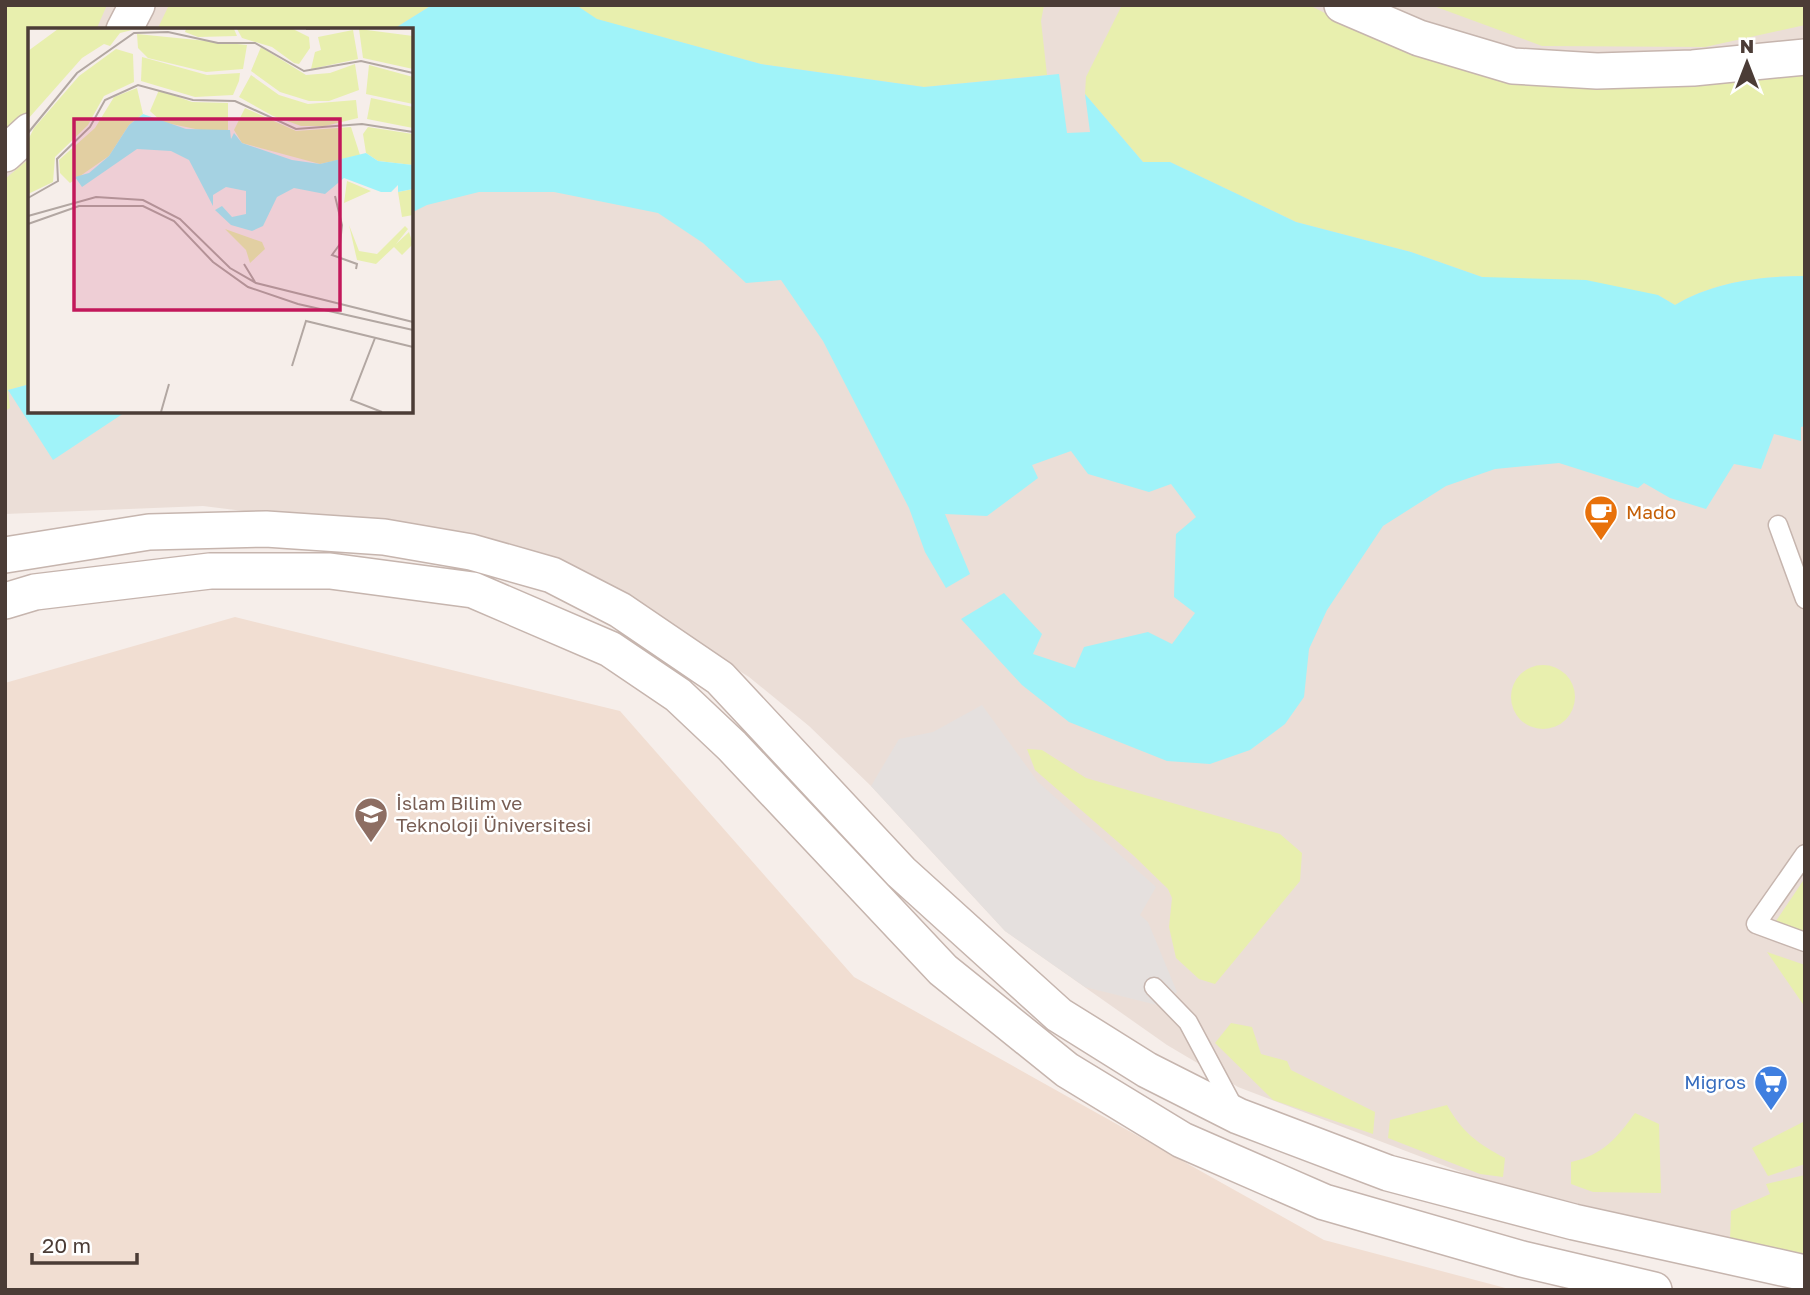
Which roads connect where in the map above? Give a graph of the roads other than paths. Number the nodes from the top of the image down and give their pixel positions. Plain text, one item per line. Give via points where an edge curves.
1 (137, 5) edge
2 (1342, 5) edge
3 (125, 28) edge
4 (1805, 57) edge
5 (28, 133) edge
6 (5, 154) edge
7 (1778, 525) dead end
8 (5, 555) edge
9 (1805, 598) edge
10 (5, 601) edge
11 (1805, 854) edge
12 (1805, 942) edge
13 (1154, 987) dead end
14 (1238, 1116) junction
15 (1805, 1273) edge
16 (1654, 1290) edge

1 - 3 street
2 - 4 street via 1419,38 1513,66 1597,71
5 - 6 street
7 - 9 lane
8 - 14 street via 149,533 267,529 384,537 471,552 552,575 620,610 720,678 901,872 1059,1015 1147,1070
10 - 16 street via 35,592 210,571 330,571 473,590 610,649 678,695 943,970 1067,1070 1182,1140 1324,1202 1522,1259
11 - 12 lane via 1756,924
13 - 14 lane via 1188,1022
14 - 15 street via 1388,1173 1574,1222

